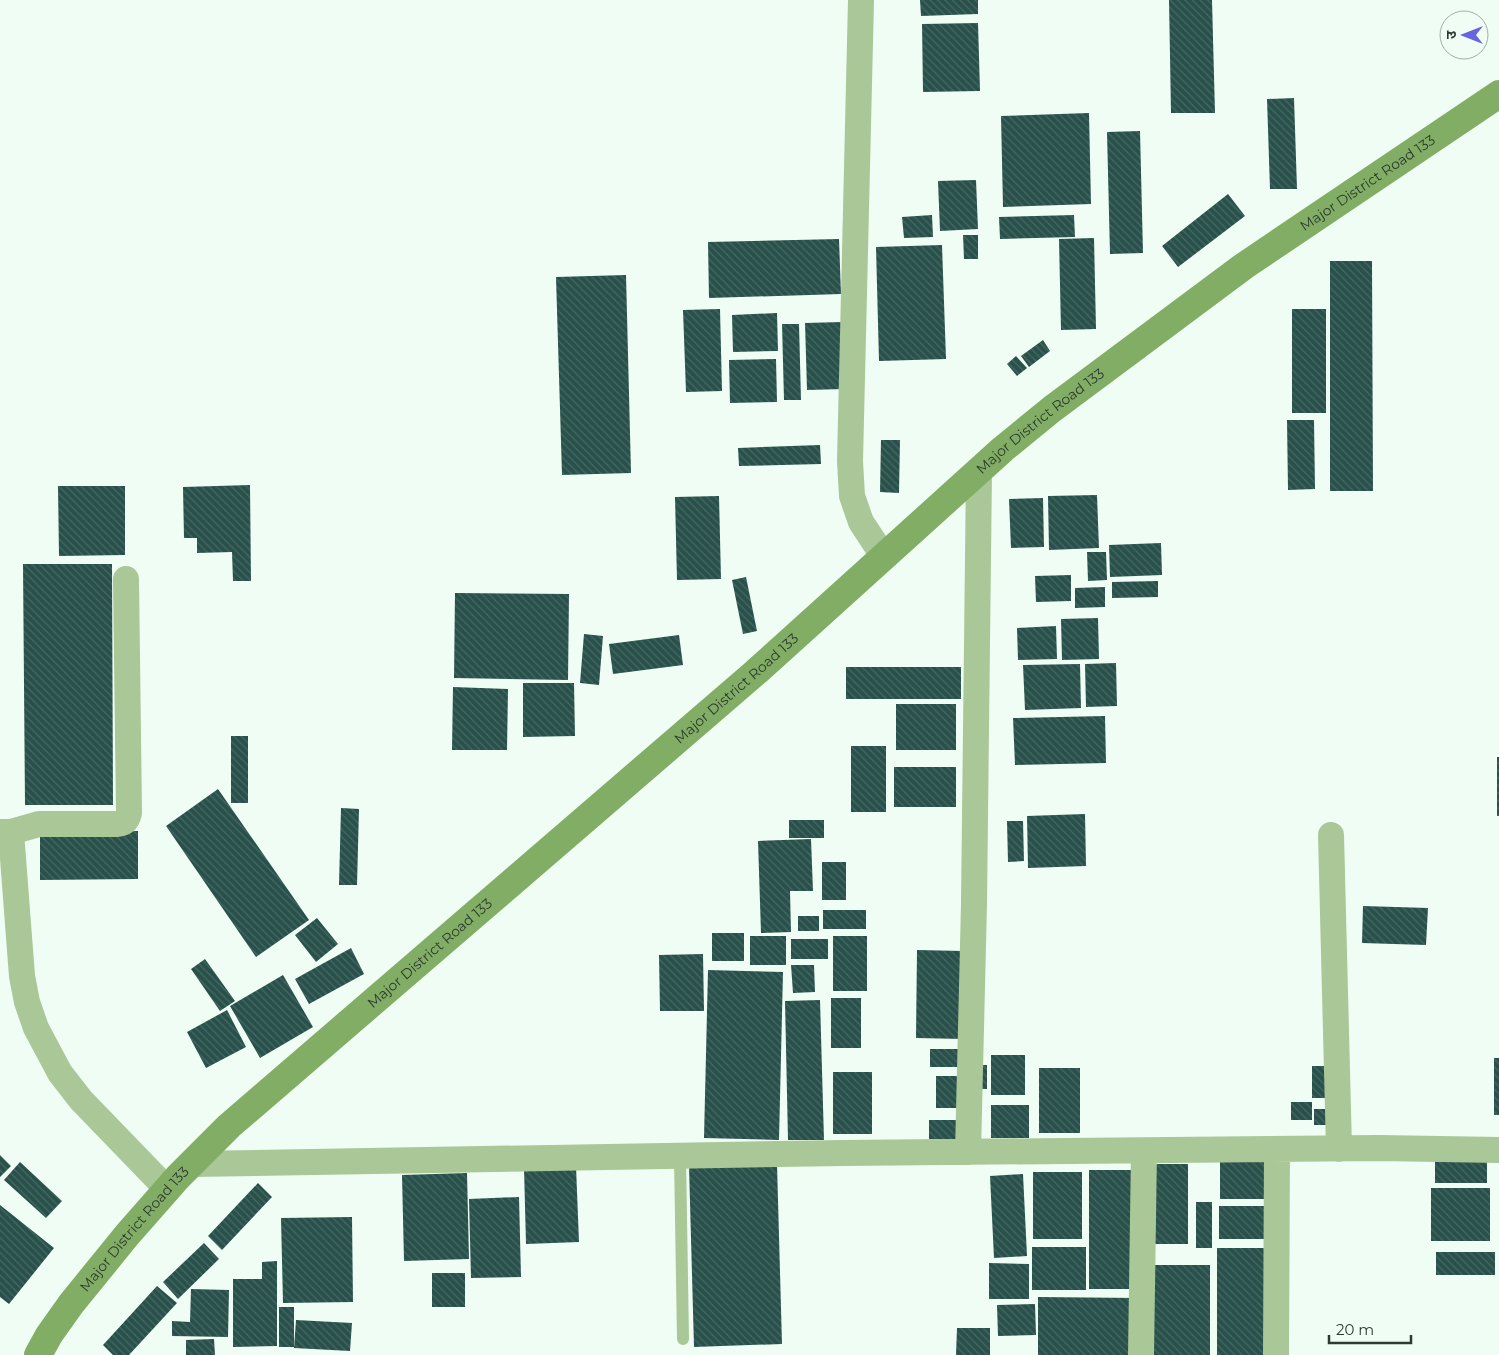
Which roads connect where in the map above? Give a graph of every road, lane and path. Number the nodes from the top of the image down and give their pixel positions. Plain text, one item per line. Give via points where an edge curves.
1 (861, 0) edge
2 (1499, 94) edge
3 (980, 471) junction
4 (884, 557) junction
5 (126, 580) dead end
6 (5, 832) edge
7 (1331, 835) dead end
8 (1278, 1149) junction
9 (1339, 1149) junction
10 (1499, 1150) edge
11 (1144, 1151) junction
12 (968, 1152) junction
13 (680, 1156) junction
14 (192, 1164) junction
15 (167, 1189) junction
16 (683, 1339) dead end
17 (38, 1355) edge
18 (1141, 1355) edge
19 (1276, 1355) edge

1 - 4 street via 850,461 852,496 861,522
2 - 3 main road, Major District Road 133 via 1244,266 1052,409
3 - 4 main road, Major District Road 133
3 - 12 street
4 - 14 main road, Major District Road 133 via 756,672 229,1126
5 - 6 street via 127,819 116,824 39,824
6 - 15 street via 22,976 36,1028 60,1073 80,1100
7 - 9 street
8 - 9 street
8 - 11 street
8 - 19 street
9 - 10 street
11 - 12 street
11 - 18 street
12 - 13 street
13 - 14 street
13 - 16 lane
14 - 15 main road, Major District Road 133
15 - 17 main road, Major District Road 133 via 71,1304

